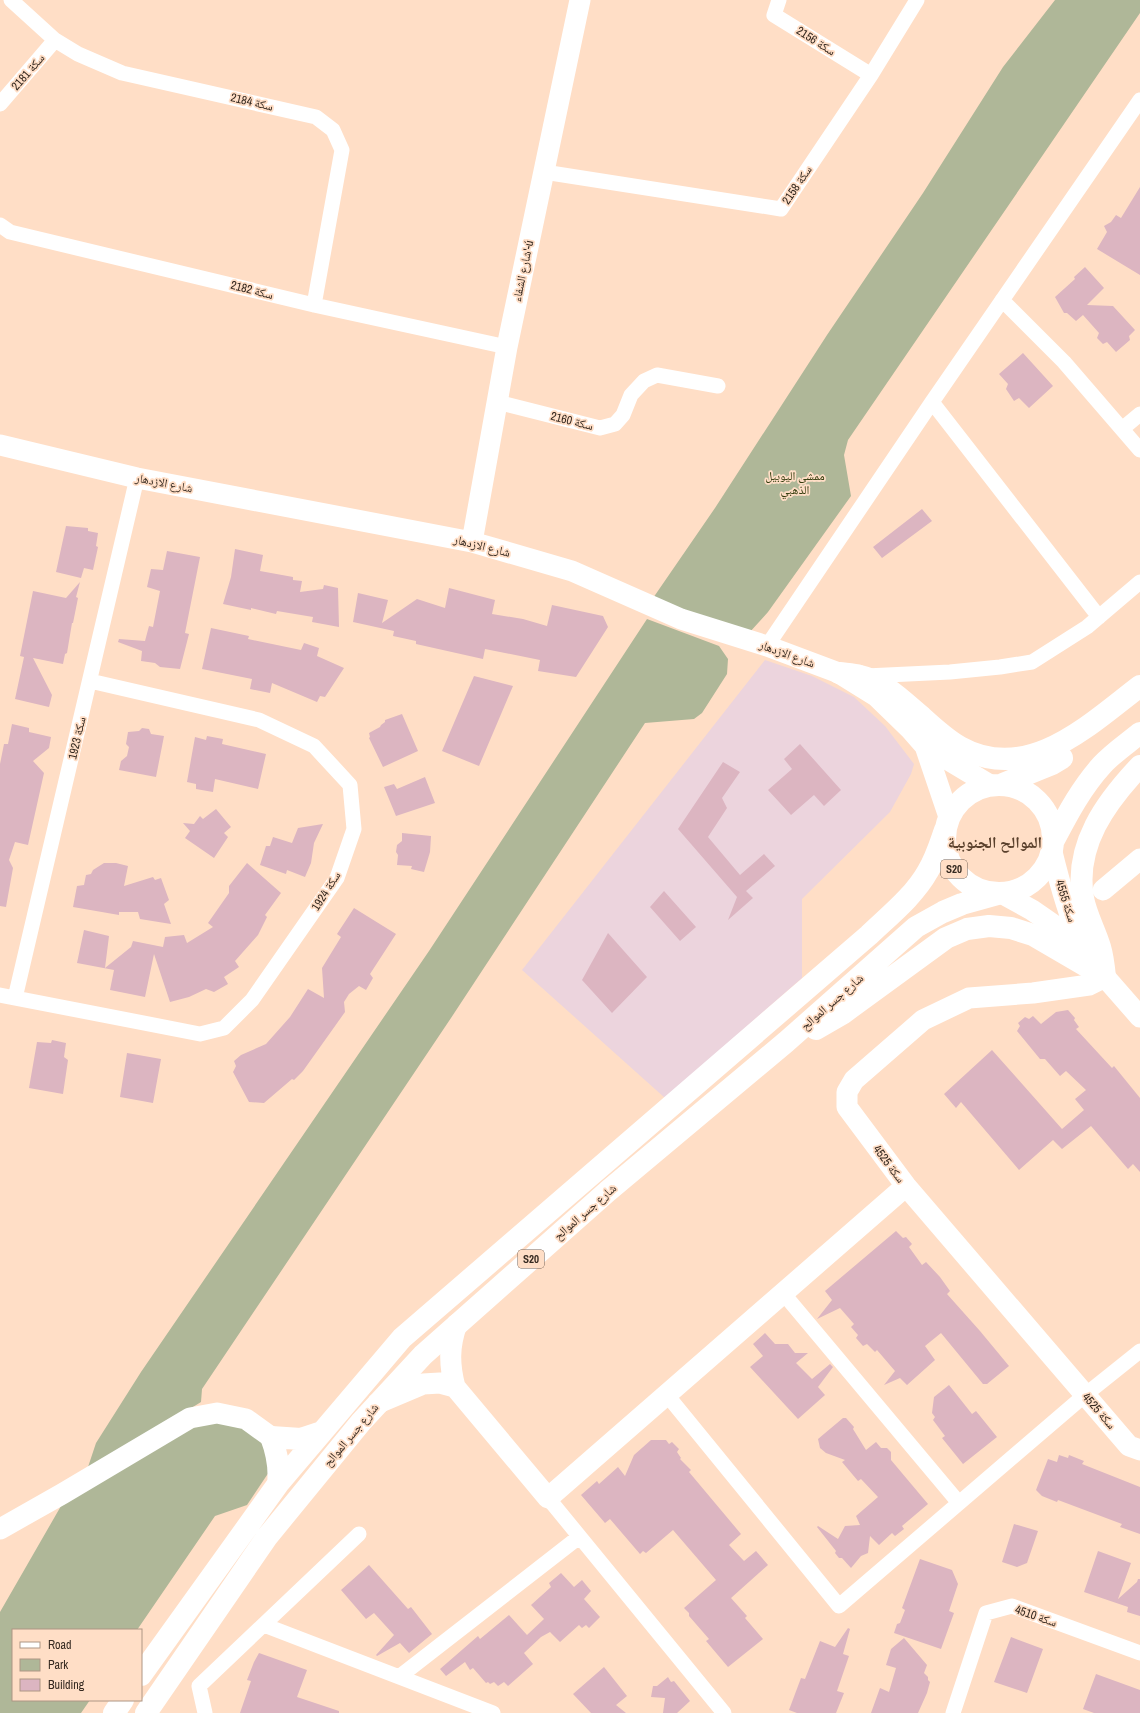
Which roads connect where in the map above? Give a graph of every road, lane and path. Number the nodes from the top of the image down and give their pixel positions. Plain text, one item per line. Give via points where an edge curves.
1 (11, 0) edge
2 (580, 0) edge
3 (779, 0) edge
4 (917, 0) edge
5 (55, 40) junction
6 (871, 75) junction
7 (1140, 100) edge
8 (0, 104) edge
9 (544, 172) junction
10 (0, 225) edge
11 (1002, 300) junction
12 (314, 305) junction
13 (507, 347) junction
14 (718, 386) dead end
15 (497, 402) junction
16 (932, 402) junction
17 (1140, 414) edge
18 (1122, 429) junction
19 (0, 445) edge
20 (1140, 450) edge
21 (137, 478) junction
22 (472, 542) junction
23 (1140, 582) edge
24 (1099, 617) junction
25 (767, 646) junction
26 (839, 673) junction
27 (861, 676) junction
28 (90, 681) junction
29 (1140, 686) edge
30 (1140, 697) edge
31 (1140, 733) edge
32 (925, 746) junction
33 (1140, 766) edge
34 (996, 785) junction
35 (947, 824) junction
36 (1053, 846) junction
37 (1140, 859) edge
38 (1103, 890) dead end
39 (1000, 894) junction
40 (1083, 949) junction
41 (1105, 977) junction
42 (0, 995) edge
43 (15, 998) junction
44 (1140, 1017) edge
45 (786, 1042) junction
46 (906, 1186) junction
47 (783, 1293) junction
48 (457, 1324) junction
49 (1140, 1351) edge
50 (455, 1387) junction
51 (667, 1394) junction
52 (1085, 1395) junction
53 (378, 1403) junction
54 (322, 1432) junction
55 (271, 1437) junction
56 (1140, 1450) edge
57 (278, 1484) junction
58 (548, 1498) junction
59 (959, 1503) junction
60 (0, 1529) edge
61 (359, 1534) dead end
62 (580, 1537) junction
63 (264, 1625) junction
64 (1140, 1654) edge
65 (142, 1674) edge
66 (399, 1677) junction
67 (122, 1701) edge
68 (114, 1713) edge
69 (146, 1713) edge
70 (205, 1713) edge
71 (493, 1713) edge
72 (724, 1713) edge
73 (953, 1713) edge

1 - 5 street, سكة 2184
2 - 9 street, شارع الشفاء'-ú
3 - 6 street, سكة 2156 via 774,15
4 - 6 street, سكة 2158
5 - 8 street, سكة 2181
5 - 12 street, سكة 2184 via 78,54 122,73 316,117 333,130 342,150
6 - 9 street, سكة 2158 via 781,209
7 - 11 street
9 - 13 street, شارع الشفاء'-ú
10 - 12 street, سكة 2182 via 10,232
11 - 16 street
11 - 18 street via 1064,362
12 - 13 street, سكة 2182
13 - 15 street, شارع الشفاء'-ú
14 - 15 street, سكة 2160 via 657,375 644,381 631,395 623,415 615,424 600,428
15 - 22 street, شارع الشفاء'-ú
16 - 24 street
16 - 25 street
17 - 18 street
18 - 20 street
19 - 21 street, شارع الازدهار
21 - 22 street, شارع الازدهار
21 - 28 street, سكة 1923
22 - 25 street, شارع الازدهار via 572,571 681,619
23 - 24 street
24 - 27 street via 1032,662 950,672
25 - 26 street, شارع الازدهار
26 - 27 main road
26 - 32 street, شارع الازدهار via 876,696
27 - 29 main road via 882,685 941,734 961,747 984,756 1008,759 1032,756 1067,741
28 - 43 street, سكة 1923
28 - 43 street, سكة 1924 via 259,720 314,746 350,785 354,829 337,878 252,1000 224,1028 200,1034
30 - 34 main road, S20 via 1092,739 1074,751 1052,764
31 - 36 main road, S20 via 1103,764 1085,786
32 - 34 street, شارع الازدهار
32 - 35 street, شارع الازدهار
33 - 41 main road via 1104,808 1083,861 1083,898 1090,924 1100,946
34 - 35 main road, S20 via 973,791 958,802
34 - 36 main road via 1024,791 1033,796 1044,809 1051,824
35 - 39 main road, S20 via 945,846 957,874 975,888
35 - 54 main road, شارع جسر الموالح / S20 via 928,871 907,899 869,935 402,1338
36 - 39 main road, S20 via 1046,868 1034,881 1020,890
36 - 40 street, سكة 4555 via 1060,885
37 - 38 street
39 - 40 street, سكة 4555 via 1032,910
39 - 45 main road, شارع جسر الموالح / S20 via 962,904 916,927
40 - 41 street, سكة 4555
41 - 44 street, سكة 4555
41 - 45 main road via 1032,935 1011,928 989,926 967,929 946,938 842,1014
41 - 46 street, سكة 4525 via 1089,985 969,998 923,1020 854,1080 847,1092 847,1108
42 - 43 street, سكة 1924
45 - 48 main road, شارع جسر الموالح / S20 via 608,1191
46 - 47 street
46 - 52 street, سكة 4525
47 - 51 street
47 - 59 street
48 - 50 street via 450,1355 450,1371
48 - 53 main road, شارع جسر الموالح / S20 via 423,1355
49 - 52 street
50 - 53 street via 440,1382 422,1384
50 - 58 street
51 - 58 street
51 - 59 street via 839,1606
52 - 56 street, سكة 4525 via 1129,1446
52 - 59 street
53 - 69 main road, شارع جسر الموالح / S20 via 267,1537
54 - 55 main road via 301,1439
54 - 57 main road, شارع جسر الموالح / S20
55 - 57 main road via 277,1452
55 - 60 street via 246,1419 217,1413 190,1418
57 - 65 main road, شارع جسر الموالح / S20
58 - 62 street
61 - 63 street
62 - 66 street
62 - 72 street
63 - 66 street
63 - 70 street via 199,1686
64 - 73 street, سكة 4510 via 1012,1606 986,1612
66 - 71 street
67 - 68 main road

